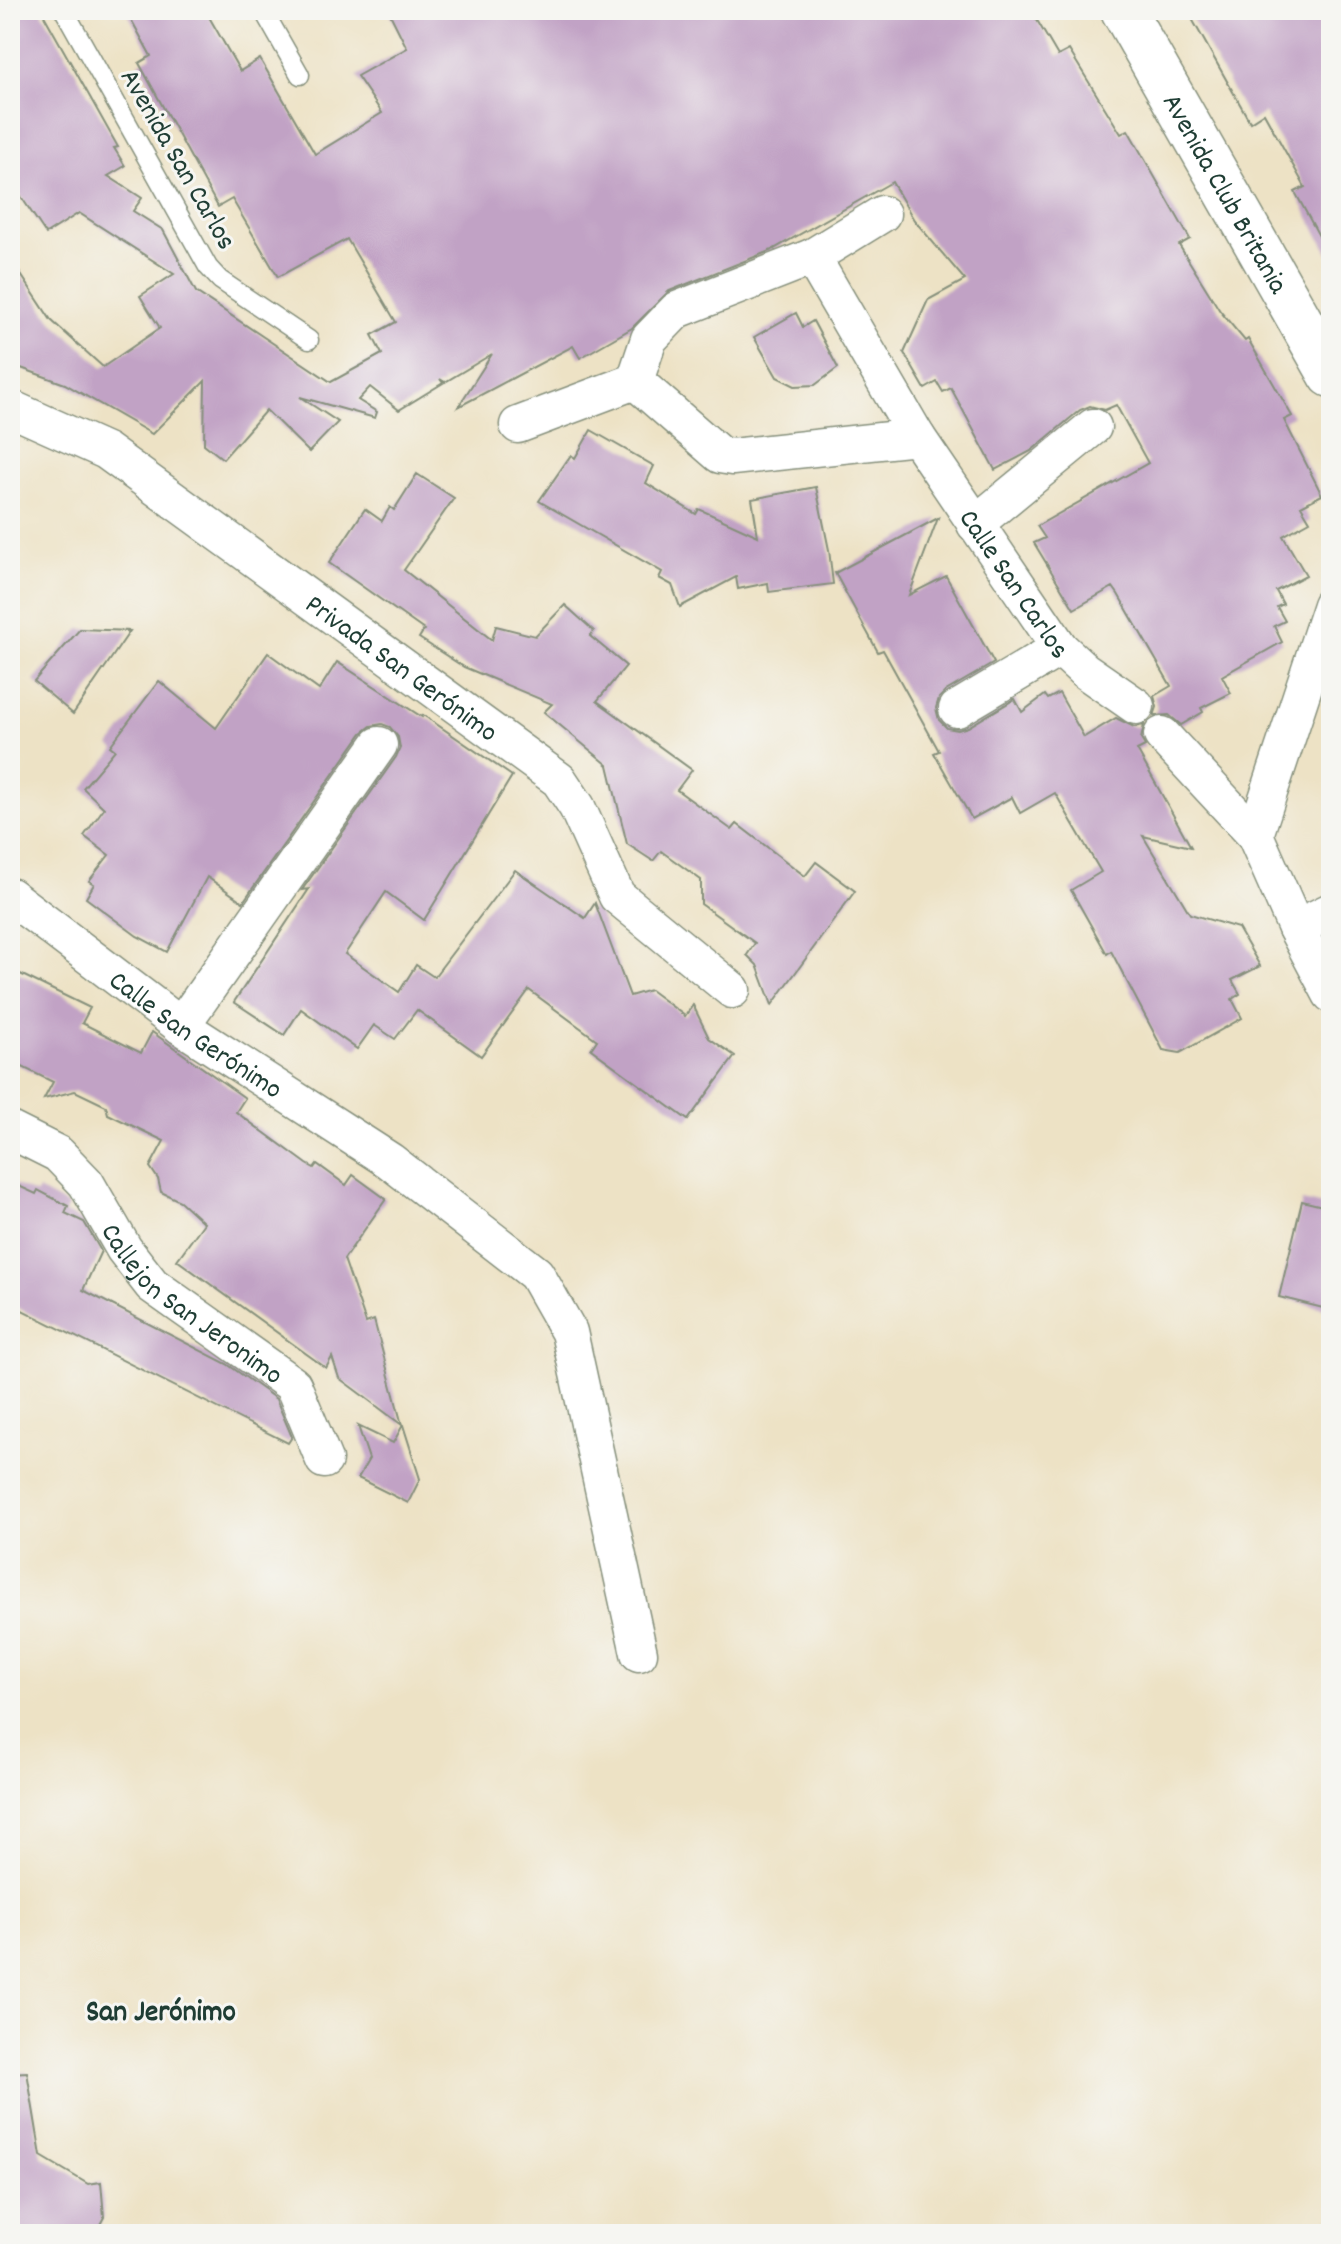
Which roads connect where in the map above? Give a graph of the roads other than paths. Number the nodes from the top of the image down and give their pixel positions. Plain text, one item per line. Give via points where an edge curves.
1 (64, 10) edge
2 (263, 10) edge
3 (1123, 10) edge
4 (300, 75) dead end
5 (882, 214) dead end
6 (812, 257) junction
7 (309, 340) dead end
8 (1331, 375) edge
9 (635, 381) junction
10 (10, 408) edge
11 (518, 425) dead end
12 (1093, 427) dead end
13 (917, 437) junction
14 (975, 524) junction
15 (1331, 605) edge
16 (1060, 648) junction
17 (1136, 706) dead end
18 (957, 709) dead end
19 (1162, 735) dead end
20 (379, 745) dead end
21 (1255, 835) junction
22 (10, 896) edge
23 (1331, 911) edge
24 (1296, 928) junction
25 (732, 990) dead end
26 (1331, 994) edge
27 (181, 1026) junction
28 (10, 1130) edge
29 (324, 1460) dead end
30 (639, 1653) dead end

1 - 7 lane, Avenida San Carlos via 208,267
2 - 4 lane
3 - 8 main road, Avenida Club Britania
5 - 6 street
6 - 9 street via 677,310 649,339
6 - 13 street, Calle San Carlos
9 - 11 street
9 - 13 street via 720,455
10 - 25 street, Privada San Gerónimo via 106,451 559,780 577,807 617,896
12 - 14 street
13 - 14 street, Calle San Carlos
14 - 16 street, Calle San Carlos
15 - 21 street
16 - 17 street, Calle San Carlos
16 - 18 street
19 - 21 street
20 - 27 street
21 - 24 street
22 - 27 street, Calle San Gerónimo
23 - 24 street
24 - 26 street
27 - 30 street, Calle San Gerónimo via 390,1161 536,1274 569,1332
28 - 29 street, Callejon San Jeronimo via 58,1154 86,1183 152,1285 293,1385

